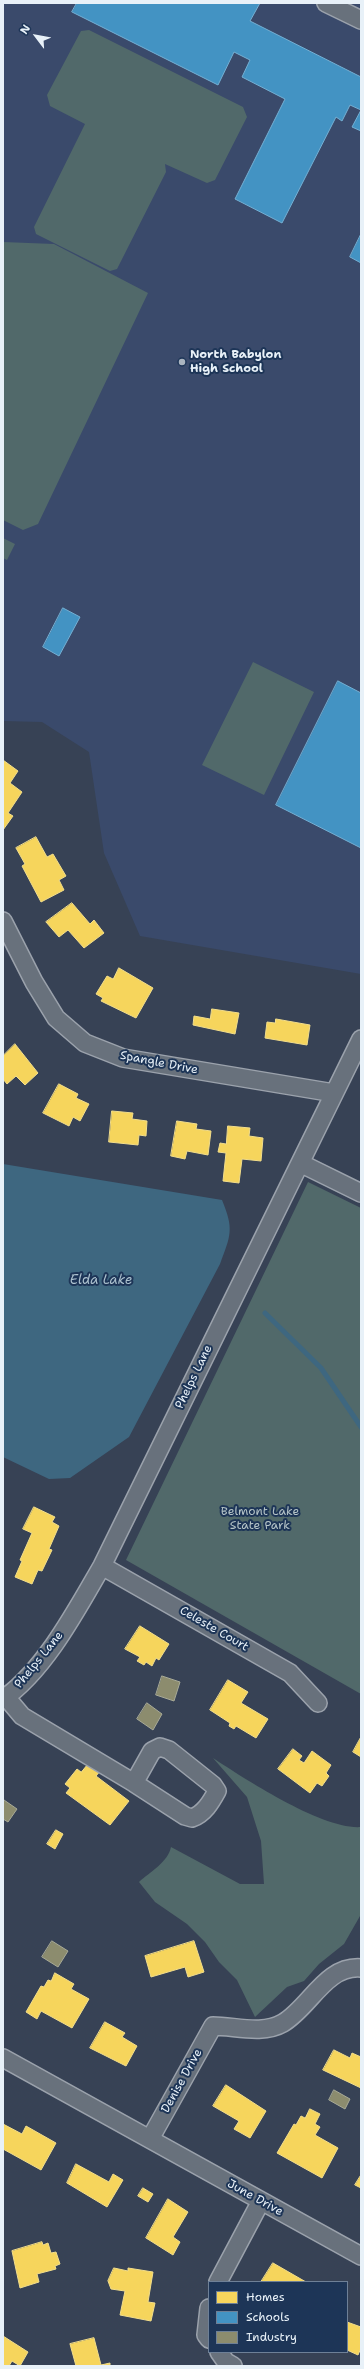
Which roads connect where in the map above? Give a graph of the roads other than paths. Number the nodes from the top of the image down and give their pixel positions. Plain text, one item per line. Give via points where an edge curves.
1 (326, 3) edge
2 (361, 20) edge
3 (3, 921) edge
4 (361, 1039) edge
5 (334, 1093) junction
6 (300, 1163) junction
7 (361, 1193) edge
8 (102, 1566) junction
9 (4, 1698) edge
10 (318, 1703) dead end
11 (134, 1783) junction
12 (361, 1968) edge
13 (3, 2058) edge
14 (150, 2139) junction
15 (261, 2201) junction
16 (361, 2256) edge
17 (219, 2281) edge
18 (208, 2317) edge
19 (208, 2338) edge
20 (220, 2353) edge
21 (233, 2366) edge

1 - 2 street
3 - 5 street, Spangle Drive via 34,982 56,1018 85,1043 123,1058
4 - 5 street, Phelps Lane
5 - 6 street, Phelps Lane
6 - 7 street
6 - 8 street, Phelps Lane
8 - 9 street, Phelps Lane via 61,1635 15,1690
8 - 10 street, Celeste Court via 290,1673
9 - 11 street via 27,1719
11 - 11 street via 192,1818 199,1816 217,1791 169,1750 160,1747 152,1751
12 - 14 street, Denise Drive via 352,1967 328,1978 302,2008 282,2024 258,2030 213,2026
13 - 14 street
14 - 15 street, June Drive
15 - 16 street, June Drive
15 - 17 street
18 - 19 street
20 - 21 street via 226,2362

